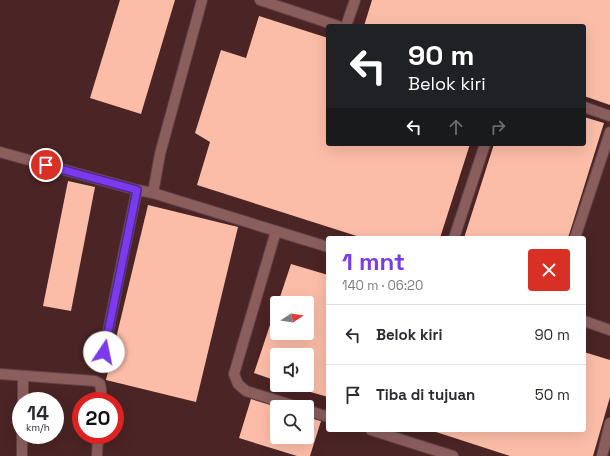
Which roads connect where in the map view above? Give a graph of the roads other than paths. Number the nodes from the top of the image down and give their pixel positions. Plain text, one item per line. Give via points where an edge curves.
1 (202, 0) edge
2 (260, 0) edge
3 (355, 0) edge
4 (332, 24) edge
5 (347, 24) edge
6 (586, 108) edge
7 (610, 116) edge
8 (610, 132) edge
9 (484, 146) edge
10 (0, 152) edge
11 (137, 190) junction
12 (153, 193) junction
13 (276, 231) junction
14 (455, 236) edge
15 (576, 236) edge
16 (326, 246) edge
17 (586, 322) edge
18 (610, 330) edge
19 (101, 367) dead end
20 (0, 374) edge
21 (23, 376) junction
22 (22, 392) edge
23 (101, 392) edge
24 (275, 400) edge
25 (314, 412) edge
26 (326, 415) edge
27 (610, 423) edge
28 (377, 432) edge
29 (22, 444) edge
30 (98, 444) edge
31 (22, 456) edge
32 (97, 456) edge
33 (453, 456) edge
34 (602, 456) edge

1 - 12 street via 160,154
2 - 4 street
3 - 5 street
6 - 7 street
8 - 15 street
9 - 14 street
10 - 11 street
11 - 12 street
11 - 19 street
12 - 13 street
13 - 16 street
13 - 24 street via 234,374 238,384 246,391
17 - 18 street
20 - 21 street
21 - 22 street
21 - 23 street via 95,381 100,384
25 - 26 street
27 - 34 street
28 - 33 street
29 - 31 street
30 - 32 street

